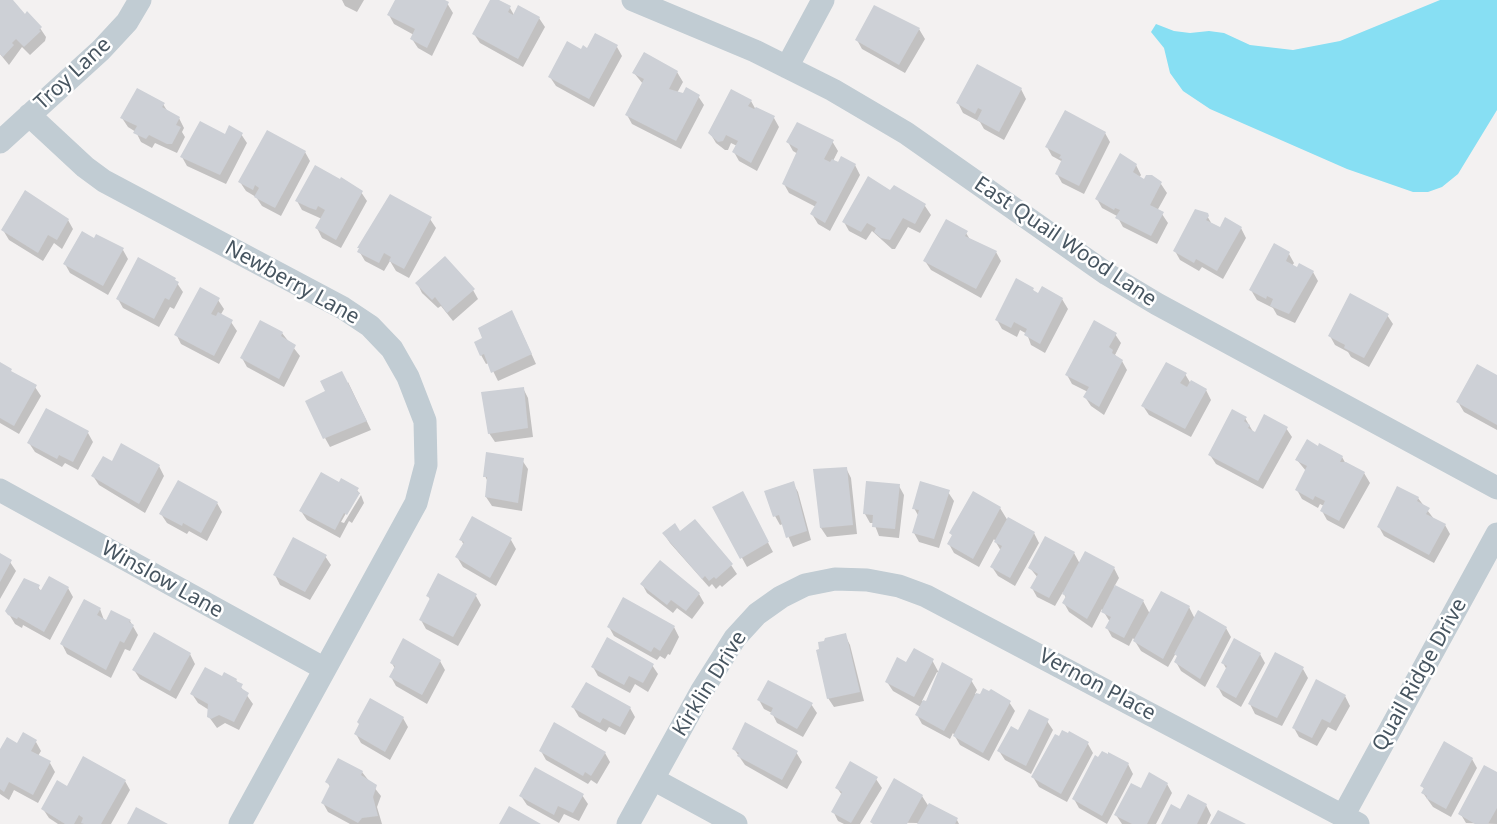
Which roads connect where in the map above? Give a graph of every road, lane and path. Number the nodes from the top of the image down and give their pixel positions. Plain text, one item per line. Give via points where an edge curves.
1 (140, 0) edge
2 (633, 0) edge
3 (823, 0) edge
4 (787, 67) junction
5 (29, 115) junction
6 (0, 142) edge
7 (1497, 488) edge
8 (0, 490) edge
9 (1497, 534) edge
10 (827, 581) joint
11 (325, 669) junction
12 (653, 779) junction
13 (1351, 820) edge
14 (240, 824) edge
15 (628, 824) edge
16 (736, 824) edge

1 - 5 street, Troy Lane via 101,50
2 - 4 street, East Quail Wood Lane
3 - 4 street
4 - 7 street, East Quail Wood Lane via 906,133 1157,304
5 - 6 street, Troy Lane
5 - 11 street, Newberry Lane via 104,181 370,326 392,349 408,377 425,421 426,465 416,503
8 - 11 street, Winslow Lane
9 - 13 street, Quail Ridge Drive
10 - 12 street, Kirklin Drive via 781,597 734,638
10 - 13 street, Vernon Place via 867,580 926,596
11 - 14 street, Newberry Lane
12 - 15 street, Kirklin Drive
12 - 16 street

